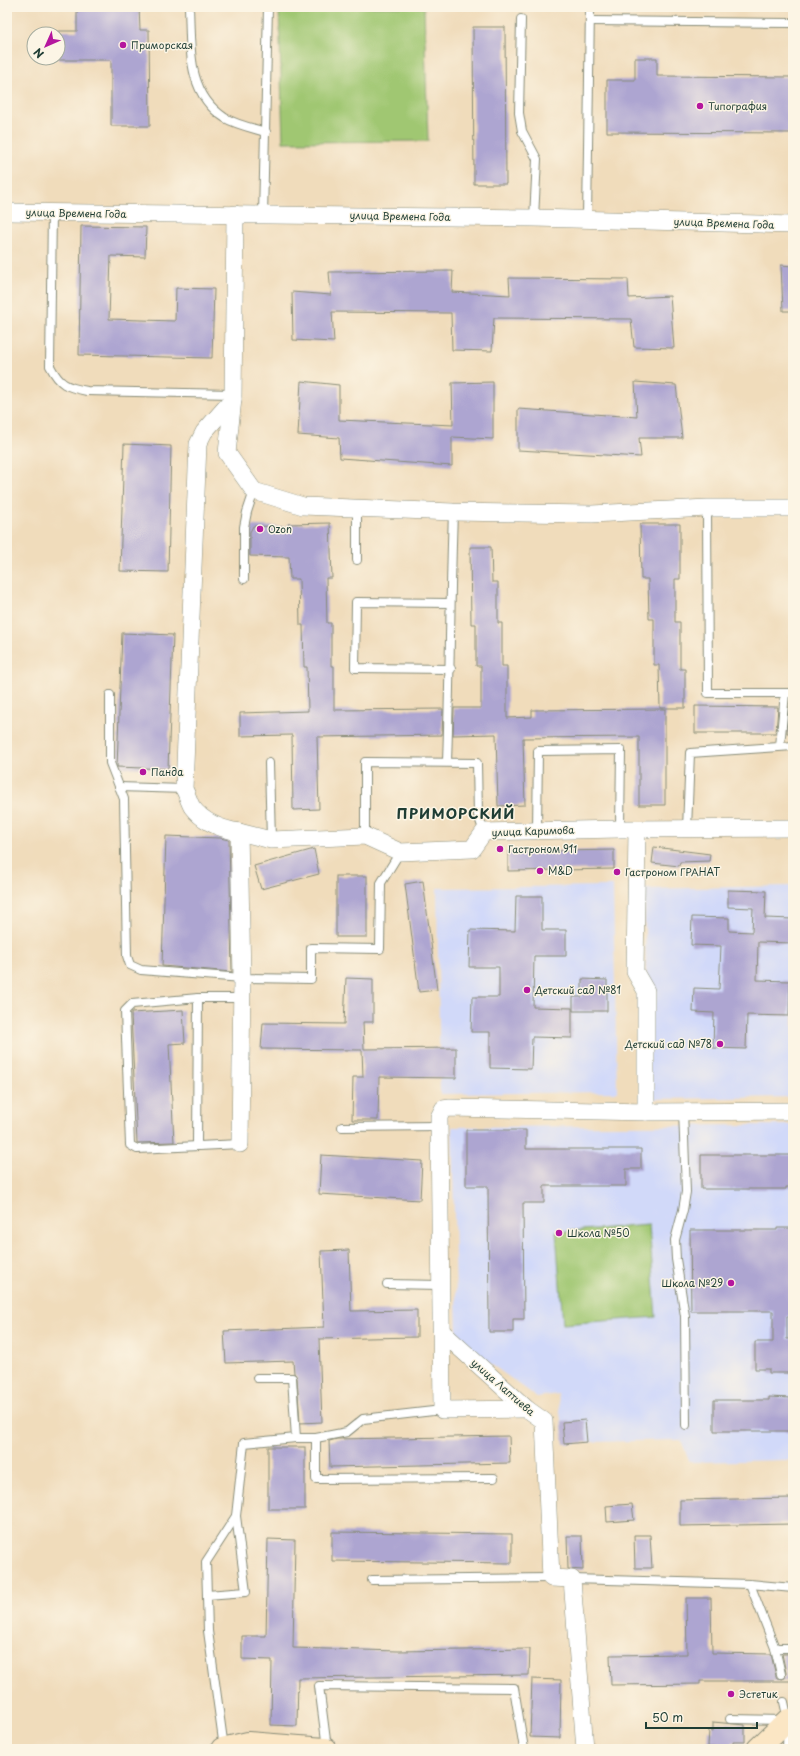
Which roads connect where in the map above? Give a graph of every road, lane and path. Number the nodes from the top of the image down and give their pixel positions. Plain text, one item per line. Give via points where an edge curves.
1 (189, 7) edge
2 (268, 7) edge
3 (590, 7) edge
4 (521, 19) dead end
5 (590, 20) junction
6 (793, 23) edge
7 (266, 132) junction
8 (7, 212) edge
9 (52, 212) junction
10 (235, 214) junction
11 (263, 215) junction
12 (534, 218) junction
13 (587, 219) junction
14 (793, 225) edge
15 (233, 396) junction
16 (254, 491) junction
17 (357, 508) junction
18 (707, 508) junction
19 (793, 508) edge
20 (453, 512) junction
21 (358, 560) dead end
22 (244, 579) dead end
23 (450, 603) junction
24 (451, 669) junction
25 (789, 693) edge
26 (110, 695) dead end
27 (780, 746) junction
28 (793, 746) edge
29 (447, 762) junction
30 (268, 763) dead end
31 (119, 787) junction
32 (184, 789) junction
33 (793, 828) edge
34 (620, 829) junction
35 (637, 829) junction
36 (687, 829) junction
37 (537, 830) junction
38 (239, 832) junction
39 (484, 832) junction
40 (365, 836) junction
41 (271, 840) junction
42 (400, 852) junction
43 (242, 978) junction
44 (198, 998) junction
45 (242, 998) junction
46 (683, 1110) junction
47 (793, 1111) edge
48 (646, 1112) junction
49 (440, 1126) junction
50 (342, 1127) dead end
51 (240, 1144) joint
52 (197, 1146) junction
53 (387, 1284) dead end
54 (441, 1285) junction
55 (442, 1332) junction
56 (257, 1378) dead end
57 (527, 1409) junction
58 (442, 1410) junction
59 (686, 1425) dead end
60 (296, 1438) junction
61 (316, 1438) junction
62 (494, 1478) dead end
63 (236, 1516) junction
64 (551, 1578) junction
65 (372, 1580) dead end
66 (572, 1580) junction
67 (750, 1584) junction
68 (793, 1588) edge
69 (207, 1594) junction
70 (776, 1648) junction
71 (793, 1648) edge
72 (781, 1674) dead end
73 (788, 1714) edge
74 (730, 1720) dead end
75 (223, 1748) edge
76 (326, 1749) edge
77 (524, 1749) edge
78 (585, 1749) edge
79 (758, 1749) edge
80 (787, 1749) edge

1 - 7 lane via 191,65 198,88 210,105 226,118
2 - 7 lane
3 - 5 lane
4 - 12 lane via 519,113 522,130 537,159
5 - 6 lane
5 - 13 lane
7 - 11 lane
8 - 9 street, улица Времена Года
9 - 10 street, улица Времена Года
9 - 15 lane via 50,366 56,379 68,387 87,391
10 - 11 street, улица Времена Года
10 - 15 street
11 - 12 street, улица Времена Года
12 - 13 street, улица Времена Года
13 - 14 street, улица Времена Года
15 - 16 street via 227,453
15 - 32 street via 204,432 198,444
16 - 17 street via 303,506
16 - 22 lane via 244,527
17 - 20 street
17 - 21 lane
18 - 19 street
18 - 20 street via 592,514
18 - 25 lane via 708,693
20 - 23 lane
23 - 24 lane
23 - 24 lane via 356,602 355,668
24 - 29 lane
25 - 27 lane
26 - 31 lane via 110,763
27 - 28 lane
27 - 36 lane via 690,753
29 - 39 lane via 477,763 478,815
29 - 40 lane via 365,762
30 - 41 lane
31 - 32 lane
31 - 43 lane via 124,799 127,956 130,965 141,970
32 - 38 street, улица Каримова via 192,807 206,820 222,830
33 - 36 street, улица Каримова
34 - 35 street, улица Каримова
34 - 37 street, улица Каримова
34 - 37 lane via 621,750 538,751
35 - 36 street, улица Каримова
35 - 48 street via 635,972 646,991
37 - 39 street, улица Каримова
38 - 41 street, улица Каримова
38 - 43 street
39 - 42 street, улица Каримова via 472,849
40 - 41 street, улица Каримова
40 - 42 street, улица Каримова
42 - 43 lane via 381,883 380,949 311,948 311,979
43 - 45 street
44 - 45 lane
44 - 52 lane
44 - 52 lane via 132,1004 125,1011 130,1145 137,1149
45 - 51 street
46 - 47 street
46 - 48 street
46 - 59 lane via 686,1192 675,1240 685,1316
48 - 49 street via 450,1108 443,1110 439,1117
49 - 50 lane
49 - 54 street
51 - 52 lane
53 - 54 lane
54 - 55 street
55 - 57 street, улица Лаптиева
55 - 58 street
56 - 60 lane via 292,1378
57 - 58 street
57 - 64 street, улица Лаптиева via 544,1421
58 - 61 lane via 363,1419 347,1432
60 - 61 lane
60 - 63 lane via 244,1443
61 - 62 lane via 316,1479
63 - 69 lane via 206,1562
63 - 69 lane via 246,1592
64 - 65 lane
64 - 66 street
66 - 67 lane
66 - 78 street
67 - 68 lane
67 - 70 lane
69 - 75 lane via 208,1631
70 - 71 lane
70 - 72 lane
73 - 74 lane
73 - 79 street
73 - 80 lane
75 - 76 street via 248,1743
76 - 77 lane via 319,1686 514,1688

